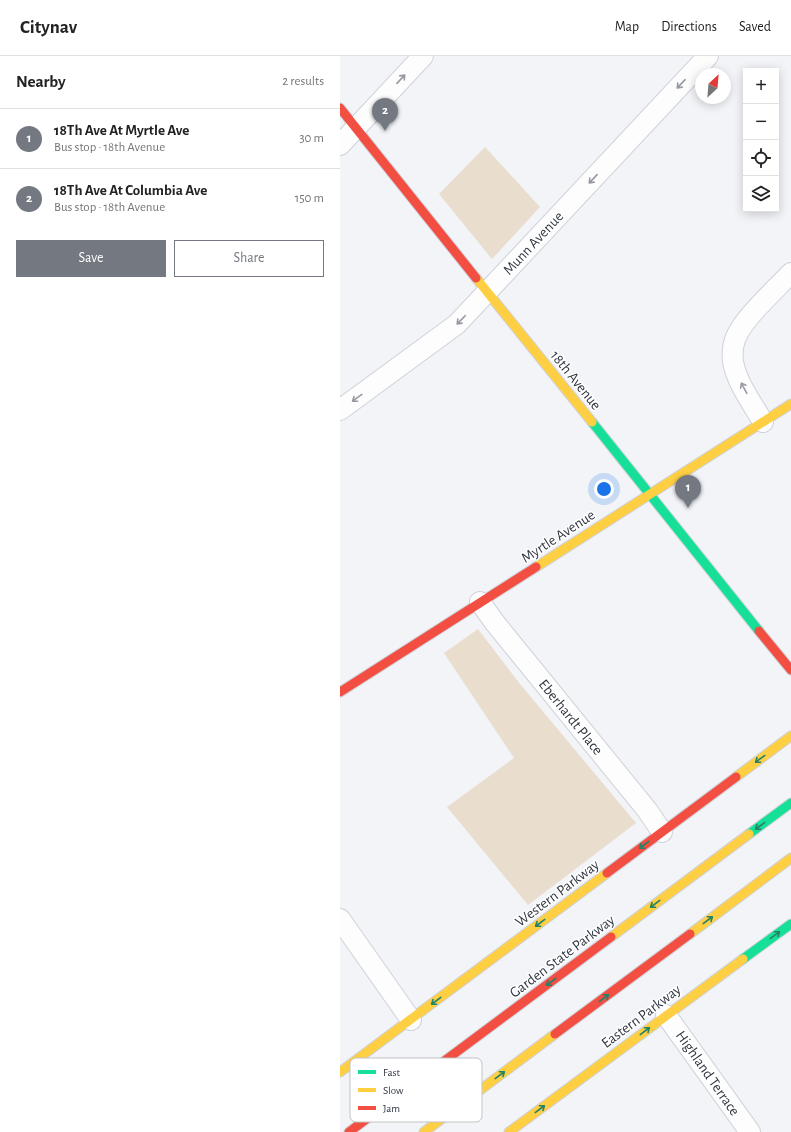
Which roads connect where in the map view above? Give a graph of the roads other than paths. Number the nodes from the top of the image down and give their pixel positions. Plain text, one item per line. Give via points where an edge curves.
1 (423, 56) edge
2 (708, 56) edge
3 (340, 108) edge
4 (356, 128) junction
5 (340, 145) edge
6 (791, 273) edge
7 (487, 292) junction
8 (791, 404) edge
9 (340, 410) edge
10 (763, 422) junction
11 (650, 494) junction
12 (480, 602) junction
13 (791, 670) edge
14 (340, 692) edge
15 (791, 736) edge
16 (791, 803) edge
17 (662, 832) junction
18 (791, 858) edge
19 (340, 919) edge
20 (791, 924) edge
21 (666, 1015) junction
22 (411, 1020) junction
23 (359, 1058) edge
24 (448, 1058) edge
25 (350, 1065) edge
26 (340, 1072) edge
27 (482, 1089) edge
28 (362, 1122) edge
29 (437, 1122) edge
30 (349, 1132) edge
31 (424, 1132) edge
32 (509, 1132) edge
33 (750, 1132) edge

4 -> 1 street
2 -> 7 street, Munn Avenue
3 - 4 main road, 18th Avenue
4 - 5 street
4 - 7 main road, 18th Avenue
10 -> 6 street via 736,373 733,362 734,342 749,318
7 -> 9 street, Munn Avenue via 449,331
7 - 11 main road, 18th Avenue
8 - 10 main road, Myrtle Avenue
10 - 11 main road, Myrtle Avenue
11 - 12 main road, Myrtle Avenue
11 - 13 main road, 18th Avenue
12 - 14 main road, Myrtle Avenue
12 - 17 street, Eberhardt Place
15 -> 17 main road, Western Parkway
16 -> 24 main road, Garden State Parkway
17 -> 22 main road, Western Parkway
27 -> 18 main road
19 - 22 street
21 -> 20 main road, Eastern Parkway
32 -> 21 main road, Eastern Parkway
21 - 33 street, Highland Terrace
22 - 23 main road, Western Parkway
25 - 26 main road, Western Parkway
28 -> 30 main road, Garden State Parkway
31 -> 29 main road

